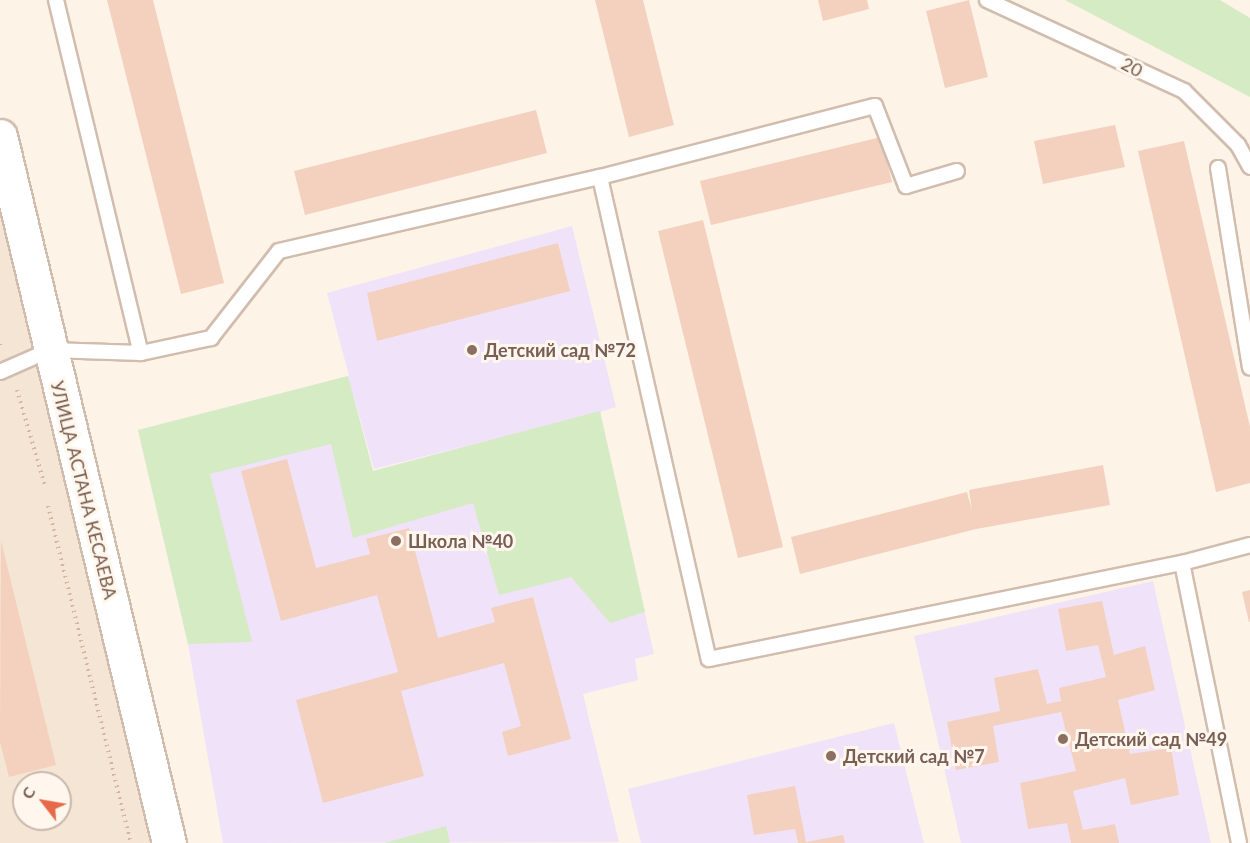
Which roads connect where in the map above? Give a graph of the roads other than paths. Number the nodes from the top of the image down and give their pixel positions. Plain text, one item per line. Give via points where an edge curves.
1 (56, 0) edge
2 (987, 0) edge
3 (0, 136) edge
4 (1250, 167) edge
5 (1218, 168) dead end
6 (957, 171) dead end
7 (600, 177) junction
8 (50, 350) junction
9 (141, 353) junction
10 (1250, 367) edge
11 (0, 372) edge
12 (1250, 545) edge
13 (1182, 562) junction
14 (169, 843) edge
15 (1239, 843) edge

1 - 9 lane
2 - 4 lane, 20 via 1184,91 1238,145
3 - 8 street, УЛИЦА АСТАНА КЕСАЕВА
5 - 10 lane
6 - 7 lane via 906,186 874,106
7 - 9 lane via 279,251 212,338
7 - 13 lane via 709,658
8 - 9 lane
8 - 11 lane
8 - 14 street, УЛИЦА АСТАНА КЕСАЕВА
12 - 13 lane
13 - 15 lane

